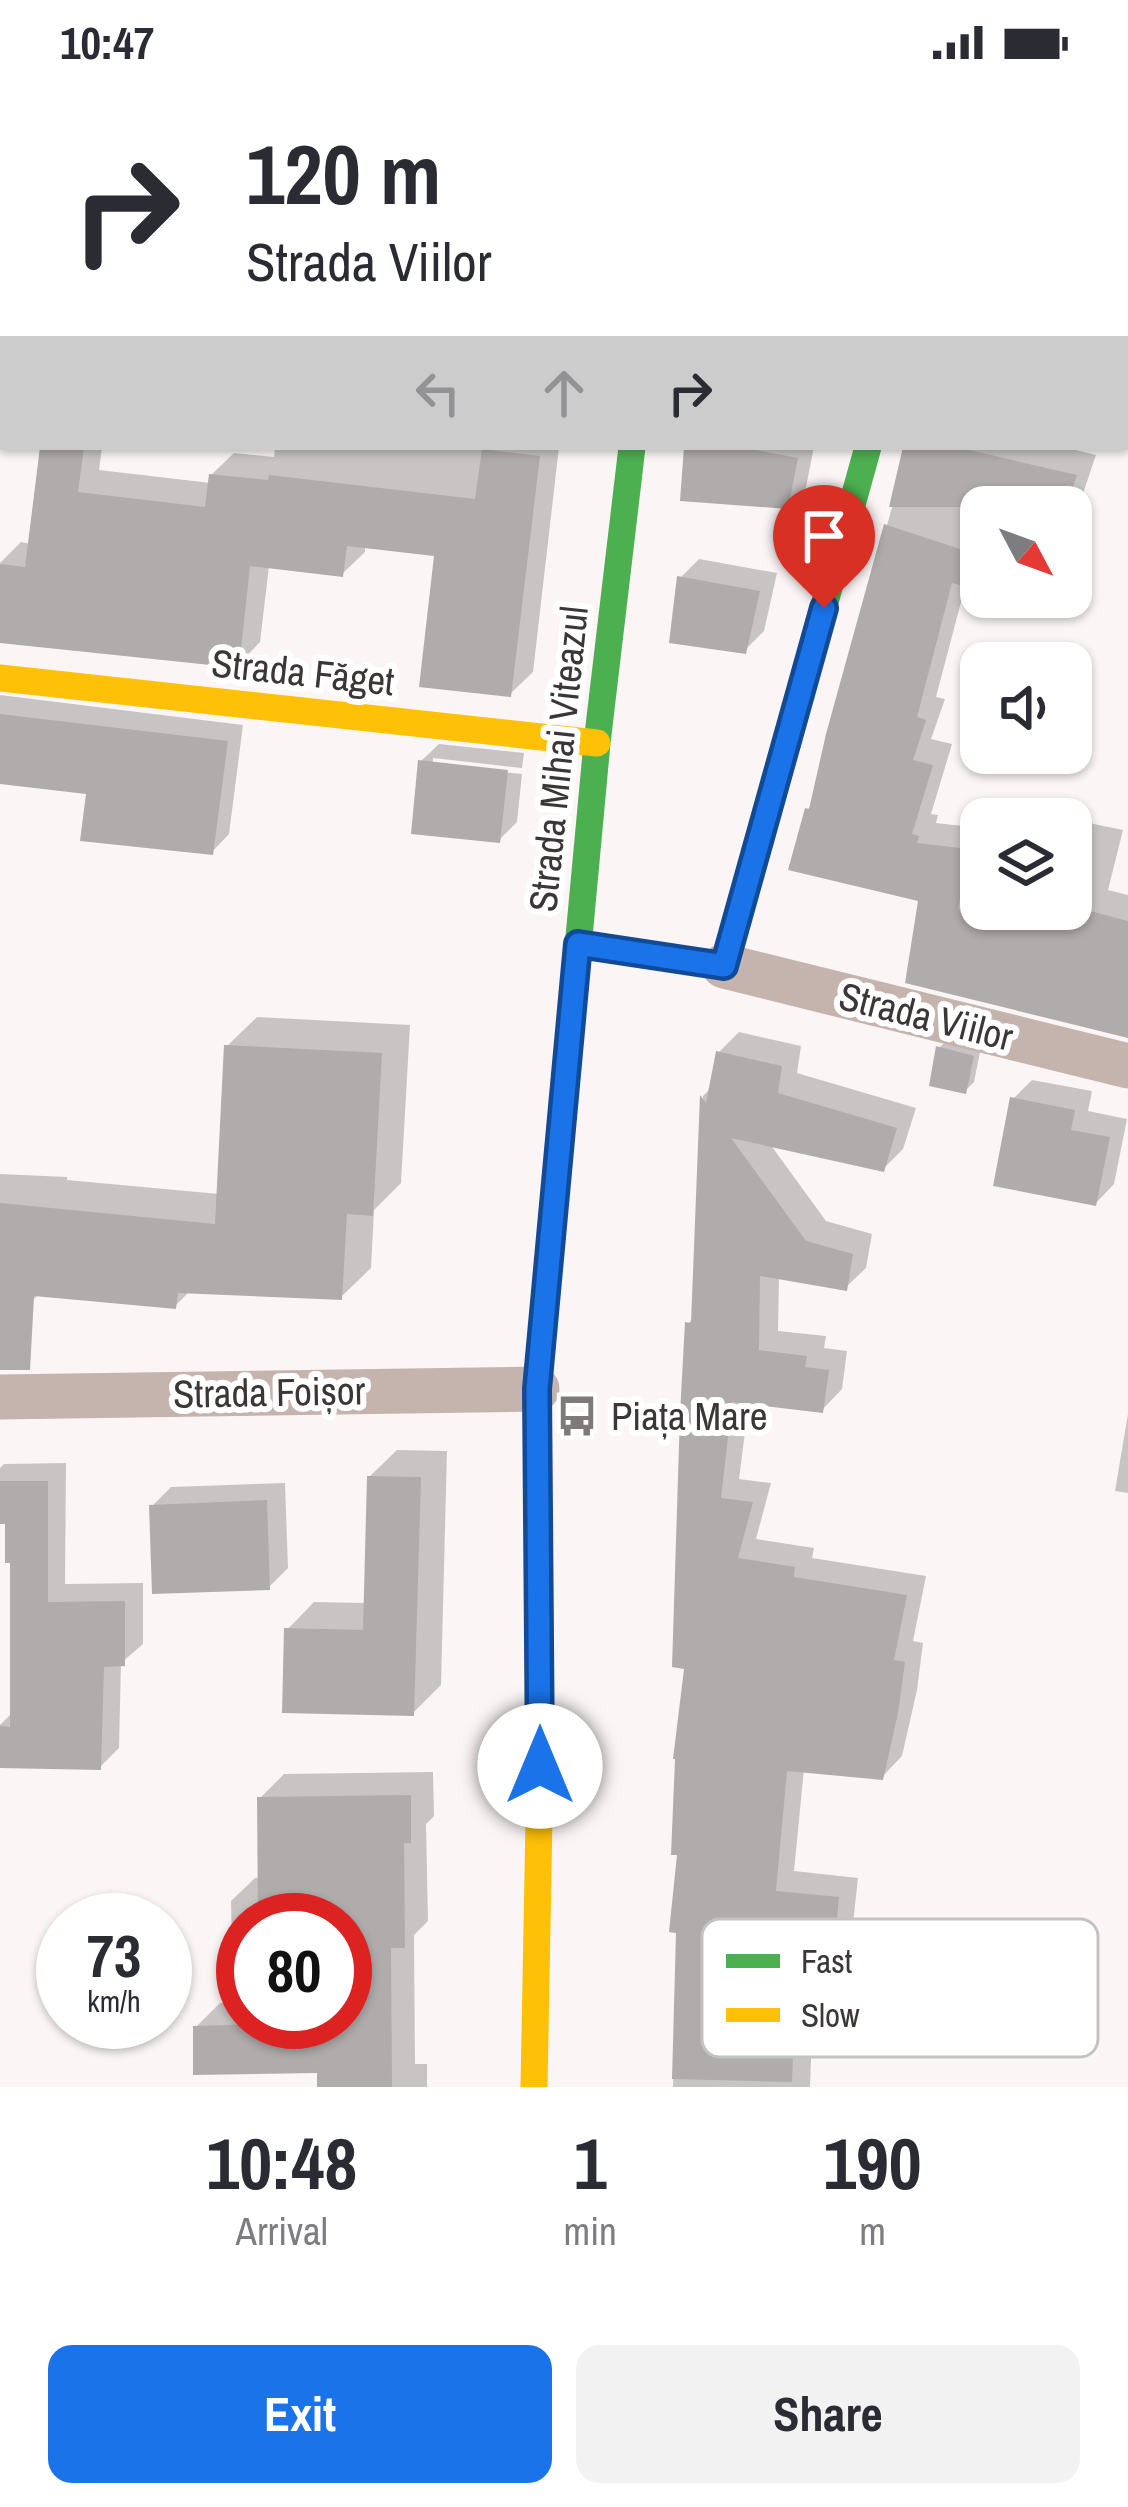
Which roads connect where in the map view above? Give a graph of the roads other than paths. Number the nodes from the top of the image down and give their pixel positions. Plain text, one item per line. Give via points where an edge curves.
1 (632, 450) edge
2 (867, 450) edge
3 (0, 678) edge
4 (597, 743) junction
5 (578, 944) junction
6 (724, 966) junction
7 (1128, 1066) edge
8 (537, 1389) junction
9 (0, 1397) edge
10 (534, 2087) edge

1 - 4 main road, Strada Mihai Viteazul
2 - 6 main road
3 - 4 main road, Strada Făget
4 - 5 main road, Strada Mihai Viteazul
5 - 6 main road, Strada Viilor
5 - 8 main road, Strada Mihai Viteazul
6 - 7 street, Strada Viilor
8 - 9 street, Strada Foișor
8 - 10 main road, Strada Mihai Viteazul

